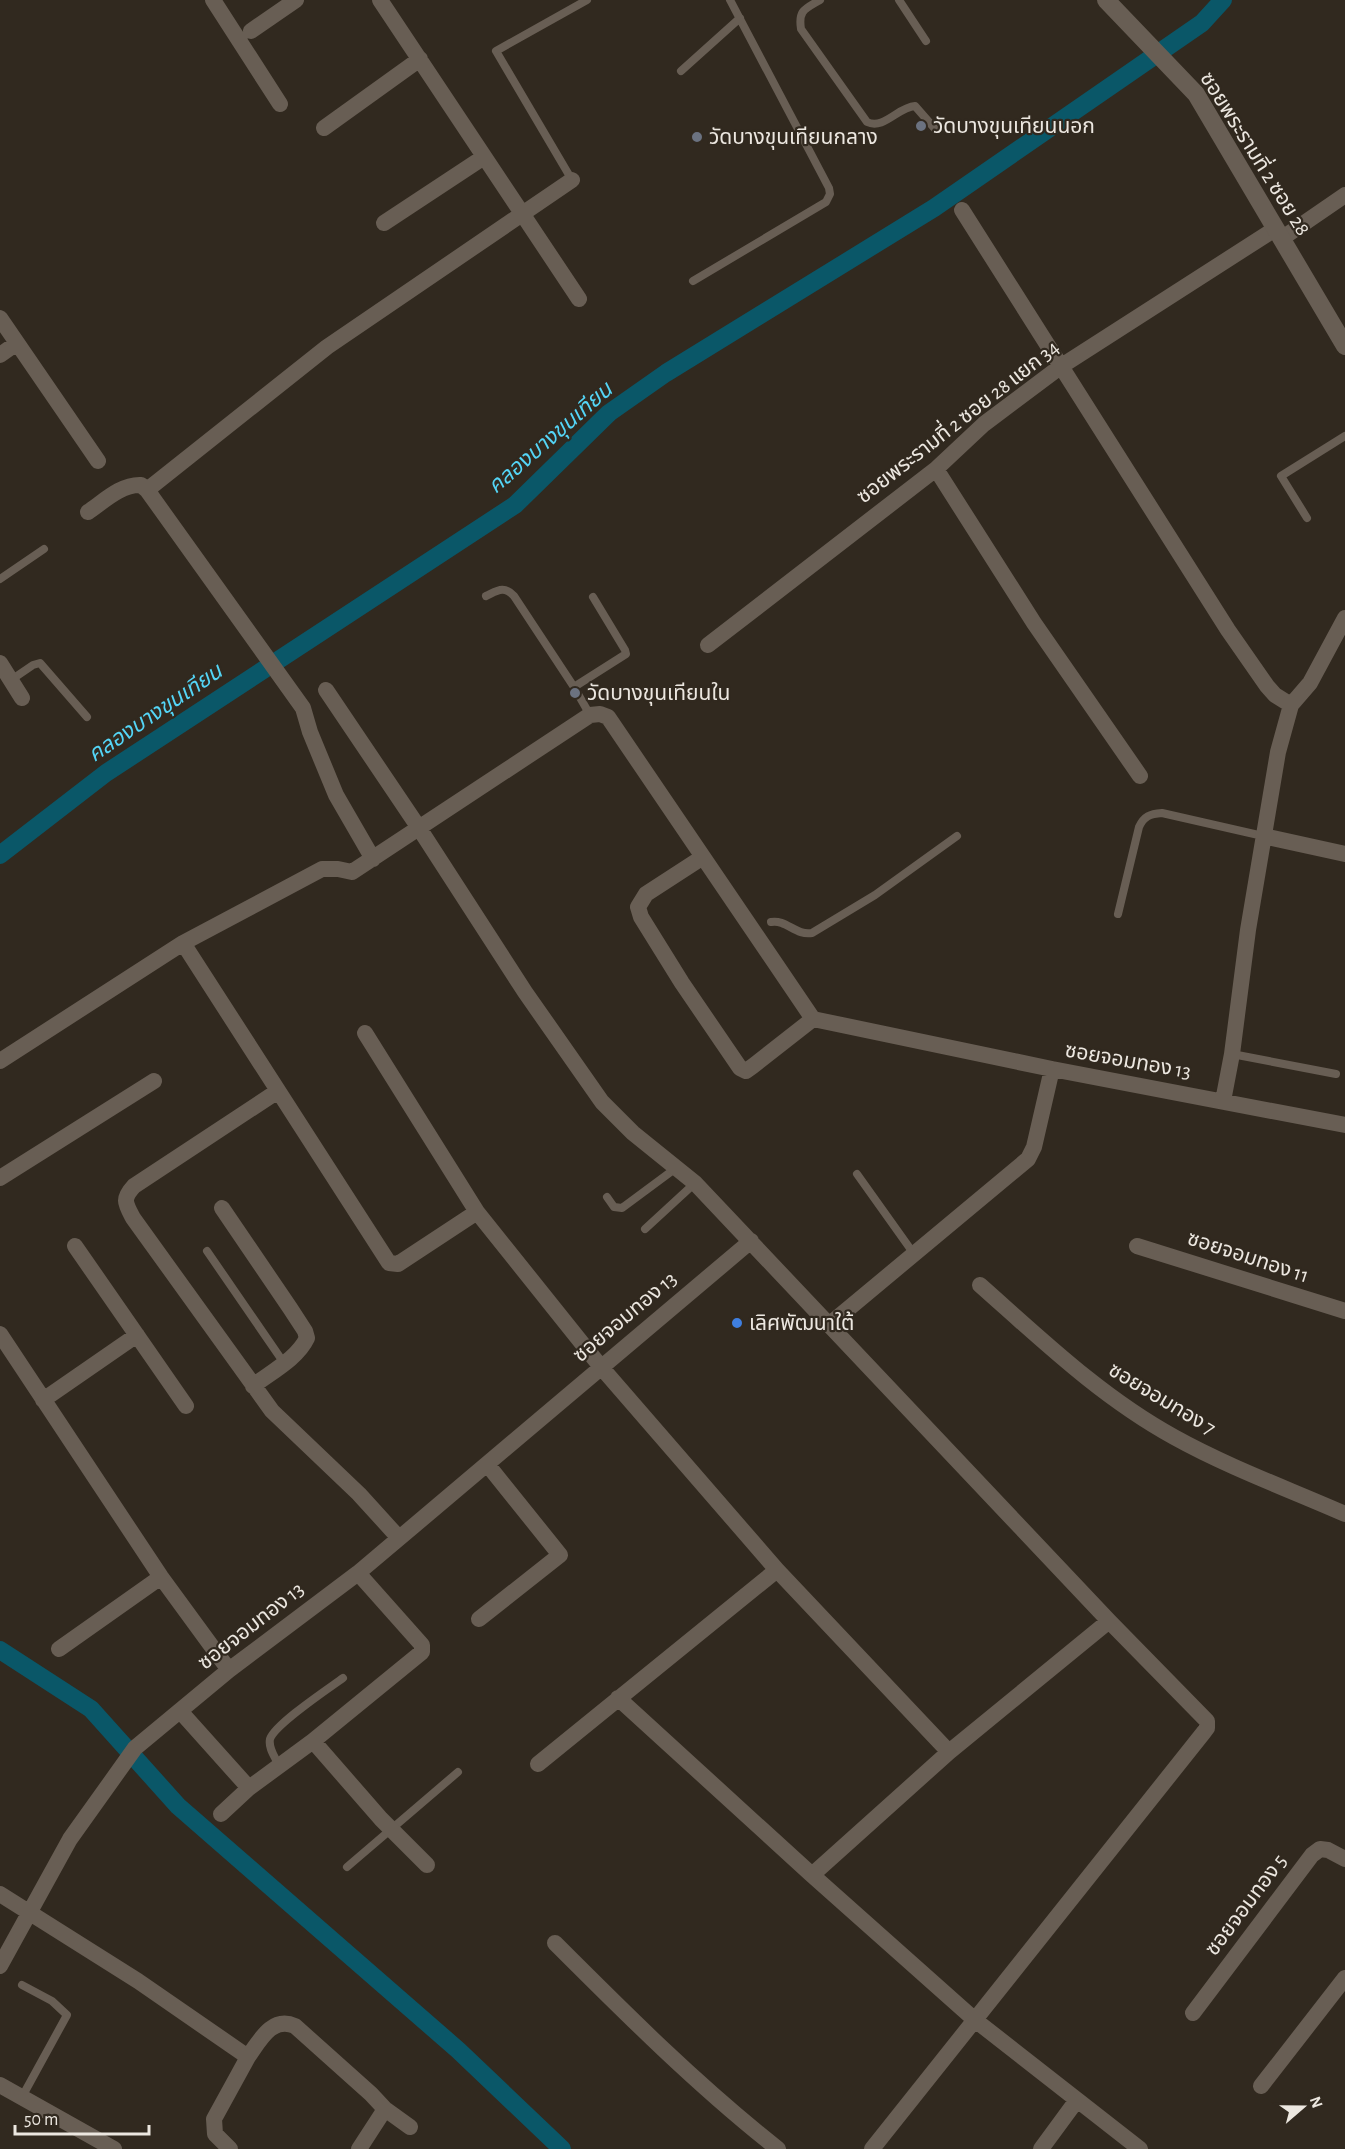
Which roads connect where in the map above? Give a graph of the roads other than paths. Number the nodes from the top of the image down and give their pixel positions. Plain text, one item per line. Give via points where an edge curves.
1 (213, 0) edge
2 (296, 0) edge
3 (380, 0) edge
4 (587, 0) edge
5 (730, 0) edge
6 (819, 0) edge
7 (899, 0) edge
8 (1106, 0) edge
9 (740, 18) junction
10 (251, 31) dead end
11 (926, 41) dead end
12 (420, 59) junction
13 (681, 71) dead end
14 (280, 104) dead end
15 (324, 128) dead end
16 (936, 130) dead end
17 (484, 157) junction
18 (572, 180) joint
19 (1345, 195) edge
20 (962, 210) dead end
21 (522, 214) junction
22 (384, 223) dead end
23 (1278, 234) junction
24 (693, 280) dead end
25 (579, 299) dead end
26 (0, 318) edge
27 (17, 343) junction
28 (1345, 346) edge
29 (0, 356) edge
30 (1060, 367) junction
31 (1345, 436) edge
32 (98, 461) dead end
33 (936, 469) junction
34 (147, 490) junction
35 (88, 512) dead end
36 (1307, 518) dead end
37 (44, 549) dead end
38 (0, 579) edge
39 (486, 597) dead end
40 (593, 597) dead end
41 (1345, 618) edge
42 (708, 645) dead end
43 (1337, 650) edge
44 (0, 663) edge
45 (10, 680) junction
46 (574, 687) junction
47 (326, 690) dead end
48 (22, 698) dead end
49 (1291, 705) junction
50 (590, 716) junction
51 (87, 717) dead end
52 (1140, 776) dead end
53 (419, 828) junction
54 (957, 836) dead end
55 (1263, 836) junction
56 (1345, 854) edge
57 (703, 857) junction
58 (373, 859) junction
59 (1118, 914) dead end
60 (771, 922) dead end
61 (183, 943) junction
62 (813, 1019) junction
63 (366, 1033) dead end
64 (1232, 1054) junction
65 (0, 1061) edge
66 (1052, 1069) junction
67 (1336, 1074) dead end
68 (154, 1081) dead end
69 (278, 1091) junction
70 (1222, 1101) junction
71 (1345, 1125) edge
72 (676, 1168) junction
73 (857, 1174) dead end
74 (0, 1178) edge
75 (695, 1183) junction
76 (607, 1197) dead end
77 (222, 1208) dead end
78 (477, 1212) junction
79 (645, 1229) dead end
80 (751, 1241) junction
81 (75, 1246) dead end
82 (1137, 1246) dead end
83 (207, 1251) dead end
84 (914, 1254) junction
85 (980, 1285) dead end
86 (1345, 1311) edge
87 (830, 1324) junction
88 (0, 1334) edge
89 (137, 1335) junction
90 (284, 1363) junction
91 (601, 1367) junction
92 (253, 1386) junction
93 (43, 1400) junction
94 (186, 1406) dead end
95 (487, 1464) junction
96 (1345, 1514) edge
97 (399, 1538) junction
98 (777, 1570) junction
99 (358, 1573) junction
100 (161, 1577) junction
101 (479, 1619) dead end
102 (1109, 1621) junction
103 (59, 1648) dead end
104 (229, 1670) junction
105 (343, 1678) dead end
106 (618, 1698) junction
107 (180, 1711) junction
108 (313, 1741) junction
109 (950, 1752) junction
110 (538, 1764) dead end
111 (279, 1766) junction
112 (458, 1772) dead end
113 (249, 1788) junction
114 (221, 1814) dead end
115 (390, 1829) junction
116 (1345, 1859) edge
117 (427, 1865) dead end
118 (347, 1867) dead end
119 (812, 1875) junction
120 (0, 1894) edge
121 (28, 1912) junction
122 (555, 1943) dead end
123 (0, 1966) edge
124 (1345, 1978) edge
125 (22, 1985) dead end
126 (1193, 2013) dead end
127 (975, 2020) junction
128 (248, 2057) junction
129 (0, 2085) edge
130 (1261, 2086) dead end
131 (22, 2097) junction
132 (1077, 2100) junction
133 (385, 2109) junction
134 (410, 2127) dead end
135 (114, 2149) edge
136 (230, 2149) edge
137 (359, 2149) edge
138 (778, 2149) edge
139 (872, 2149) edge
140 (1041, 2149) edge
141 (1140, 2149) edge

1 - 14 street
2 - 10 street
3 - 12 street
4 - 18 lane via 496,51
5 - 9 lane
6 - 16 lane via 803,10 801,29 867,122 879,124 915,106
7 - 11 lane
8 - 23 street, ซอยพระรามที่ 2 ซอย 28 via 1196,94
9 - 13 lane
9 - 24 lane via 830,194 826,202
12 - 15 street
12 - 17 street
17 - 21 street
17 - 22 street
18 - 21 street
19 - 23 street, ซอยพระรามที่ 2 ซอย 28 แยก 34
20 - 30 street
21 - 25 street
21 - 34 street via 327,347
23 - 28 street, ซอยพระรามที่ 2 ซอย 28
23 - 30 street, ซอยพระรามที่ 2 ซอย 28 แยก 34
26 - 27 street
27 - 29 street
27 - 32 street
30 - 33 street, ซอยพระรามที่ 2 ซอย 28 แยก 34 via 984,424
30 - 49 street via 1228,630 1267,686
31 - 36 lane via 1281,476
33 - 42 street, ซอยพระรามที่ 2 ซอย 28 แยก 34
33 - 52 street via 1034,624
34 - 35 street via 141,485 130,486
34 - 58 street via 303,708 336,795
37 - 38 lane
39 - 46 lane via 501,589 511,592
40 - 46 lane via 626,654
41 - 43 street
43 - 49 street
44 - 45 street
45 - 48 street
45 - 51 lane via 40,663
46 - 50 lane
47 - 53 street
49 - 55 street
50 - 53 street
50 - 57 street via 608,717
53 - 58 street
53 - 72 street via 602,1102
54 - 60 lane via 875,895 812,933 804,934 781,922
55 - 56 street
55 - 59 lane via 1162,813 1150,814 1138,827
55 - 64 street
57 - 62 street via 757,931
57 - 62 street via 645,894 639,907 641,917 682,983 740,1068 746,1071
58 - 61 street via 352,872 322,869
61 - 65 street
61 - 69 street
62 - 66 street
63 - 78 street
64 - 67 lane
64 - 70 street
66 - 70 street, ซอยจอมทอง 13
66 - 84 street, ซอยจอมทอง 13 via 1028,1159
68 - 74 street
69 - 78 street via 389,1263 398,1264
69 - 92 street via 134,1186 125,1201 133,1218
70 - 71 street, ซอยจอมทอง 13
72 - 75 street
72 - 76 lane via 622,1208 614,1207
73 - 84 lane
75 - 79 lane
75 - 80 street
77 - 90 street via 305,1331 304,1344
78 - 91 street
80 - 87 street
80 - 91 street, ซอยจอมทอง 13
81 - 89 street
82 - 86 street, ซอยจอมทอง 11
83 - 90 lane
84 - 87 street, ซอยจอมทอง 13
85 - 96 street, ซอยจอมทอง 7 via 1093,1384 1173,1437
87 - 102 street
88 - 93 street
89 - 93 street
89 - 94 street
90 - 92 street
91 - 95 street, ซอยจอมทอง 13
91 - 98 street
92 - 97 street via 272,1411
93 - 100 street
95 - 97 street, ซอยจอมทอง 13
95 - 101 street via 560,1556
97 - 99 street, ซอยจอมทอง 13
98 - 106 street
98 - 109 street
99 - 104 street, ซอยจอมทอง 13
99 - 108 street via 423,1649
100 - 103 street
100 - 104 street
102 - 109 street
102 - 127 street via 1206,1719 1207,1728
104 - 107 street, ซอยจอมทอง 13
105 - 111 lane via 275,1732 270,1748
106 - 110 street
106 - 119 street
107 - 113 street
107 - 121 street, ซอยจอมทอง 13 via 135,1748 70,1839
108 - 111 street
108 - 115 street
109 - 119 street
111 - 113 street
112 - 115 lane
113 - 114 street
115 - 117 street
115 - 118 lane
116 - 126 street, ซอยจอมทอง 5 via 1329,1850 1320,1849 1312,1855
119 - 127 street
120 - 121 street
121 - 123 street, ซอยจอมทอง 13
121 - 128 street
122 - 138 street via 681,2066
124 - 130 street
125 - 131 lane via 52,2001 67,2015
127 - 132 street
127 - 139 street
128 - 133 street via 274,2026 295,2026
128 - 136 street via 214,2119 215,2134
129 - 131 street
131 - 135 street
132 - 140 street
132 - 141 street
133 - 134 street
133 - 137 street

